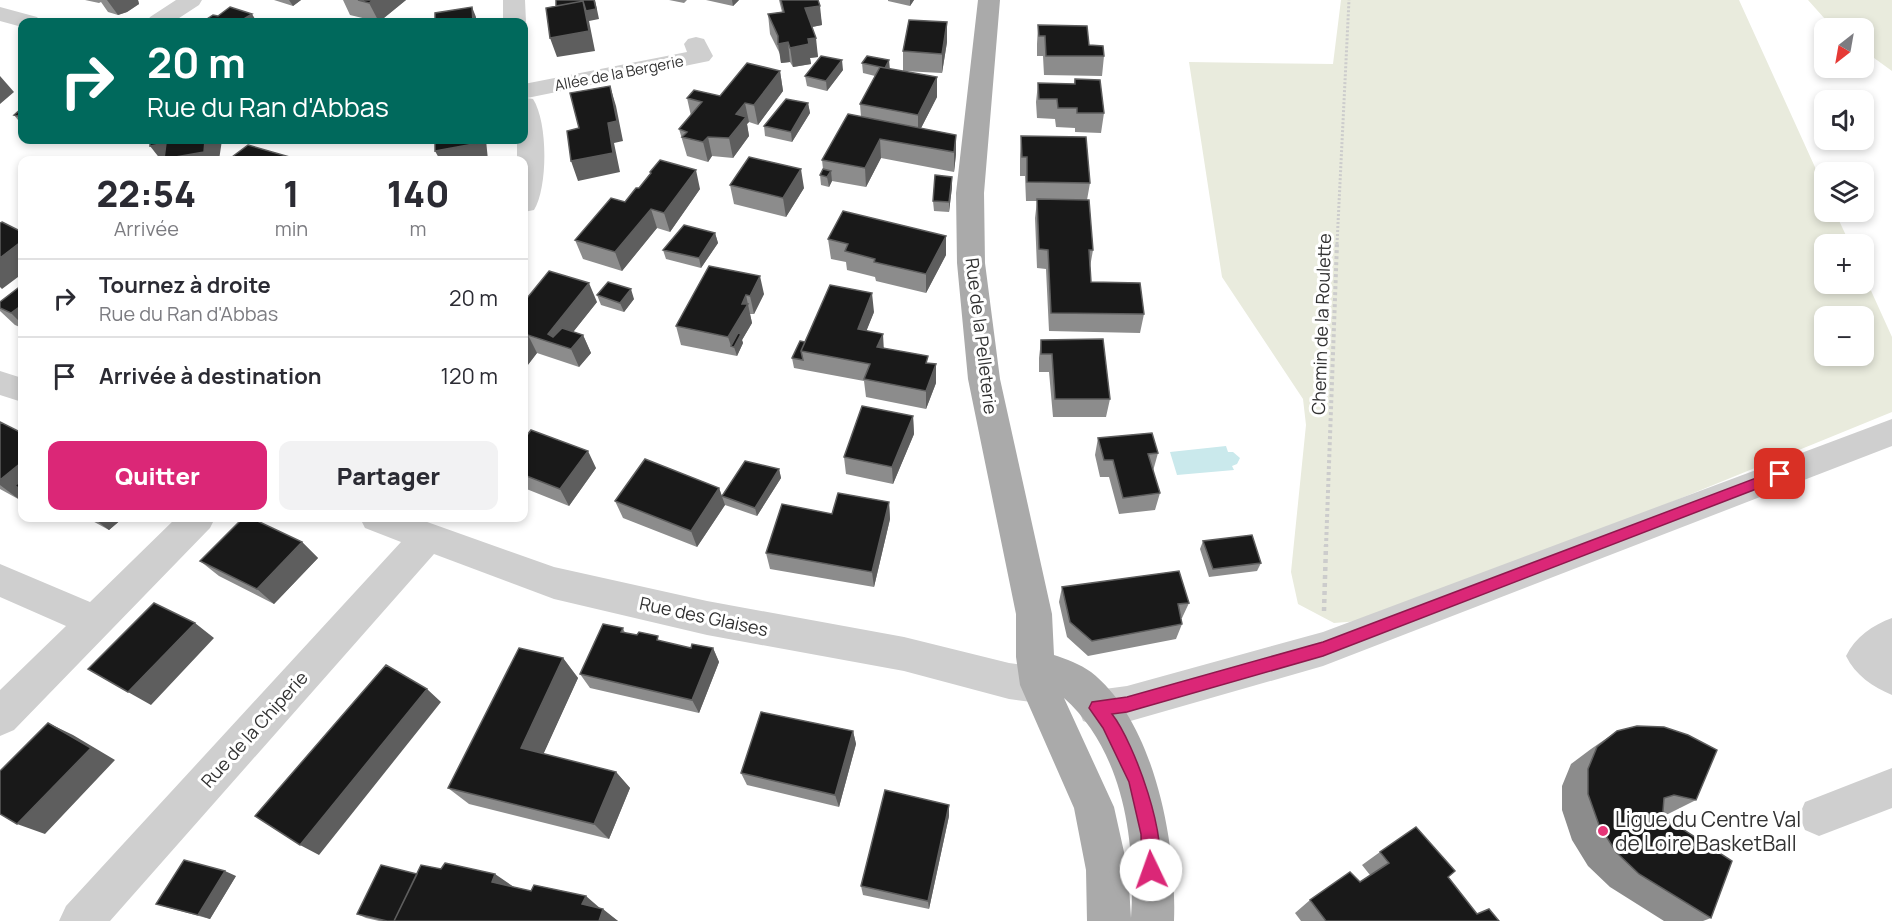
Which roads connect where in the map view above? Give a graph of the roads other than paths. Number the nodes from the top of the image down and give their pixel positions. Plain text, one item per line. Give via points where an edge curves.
1 (191, 0) edge
2 (514, 0) edge
3 (989, 0) edge
4 (0, 14) edge
5 (164, 18) edge
6 (514, 18) edge
7 (18, 19) edge
8 (696, 44) dead end
9 (528, 90) edge
10 (528, 126) edge
11 (528, 190) edge
12 (0, 383) edge
13 (18, 389) edge
14 (1892, 432) edge
15 (194, 522) edge
16 (388, 522) edge
17 (427, 537) junction
18 (0, 580) edge
19 (96, 622) junction
20 (1892, 635) edge
21 (1038, 677) junction
22 (1892, 677) edge
23 (1097, 708) junction
24 (0, 717) edge
25 (1892, 788) edge
26 (1819, 816) dead end
27 (81, 921) edge
28 (1109, 921) edge
29 (1152, 921) edge

1 - 5 street
2 - 6 street
3 - 21 main road, Rue de la Pelleterie via 970,193 971,263 984,379 1034,614
4 - 7 street
8 - 9 street, Allée de la Bergerie via 701,56
10 - 11 street via 531,180
12 - 13 street
14 - 23 street via 1323,649 1127,704
15 - 19 street
16 - 17 street, Rue des Glaises
17 - 21 street, Rue des Glaises via 554,583 707,618 904,654 1009,681
17 - 27 street, Rue de la Chiperie
18 - 19 street
19 - 24 street
20 - 22 street via 1865,656
21 - 23 main road via 1055,672 1079,686
21 - 28 main road, Rue de la Pelleterie via 1094,807 1107,870
23 - 29 main road via 1109,723 1137,781 1149,834
25 - 26 street

